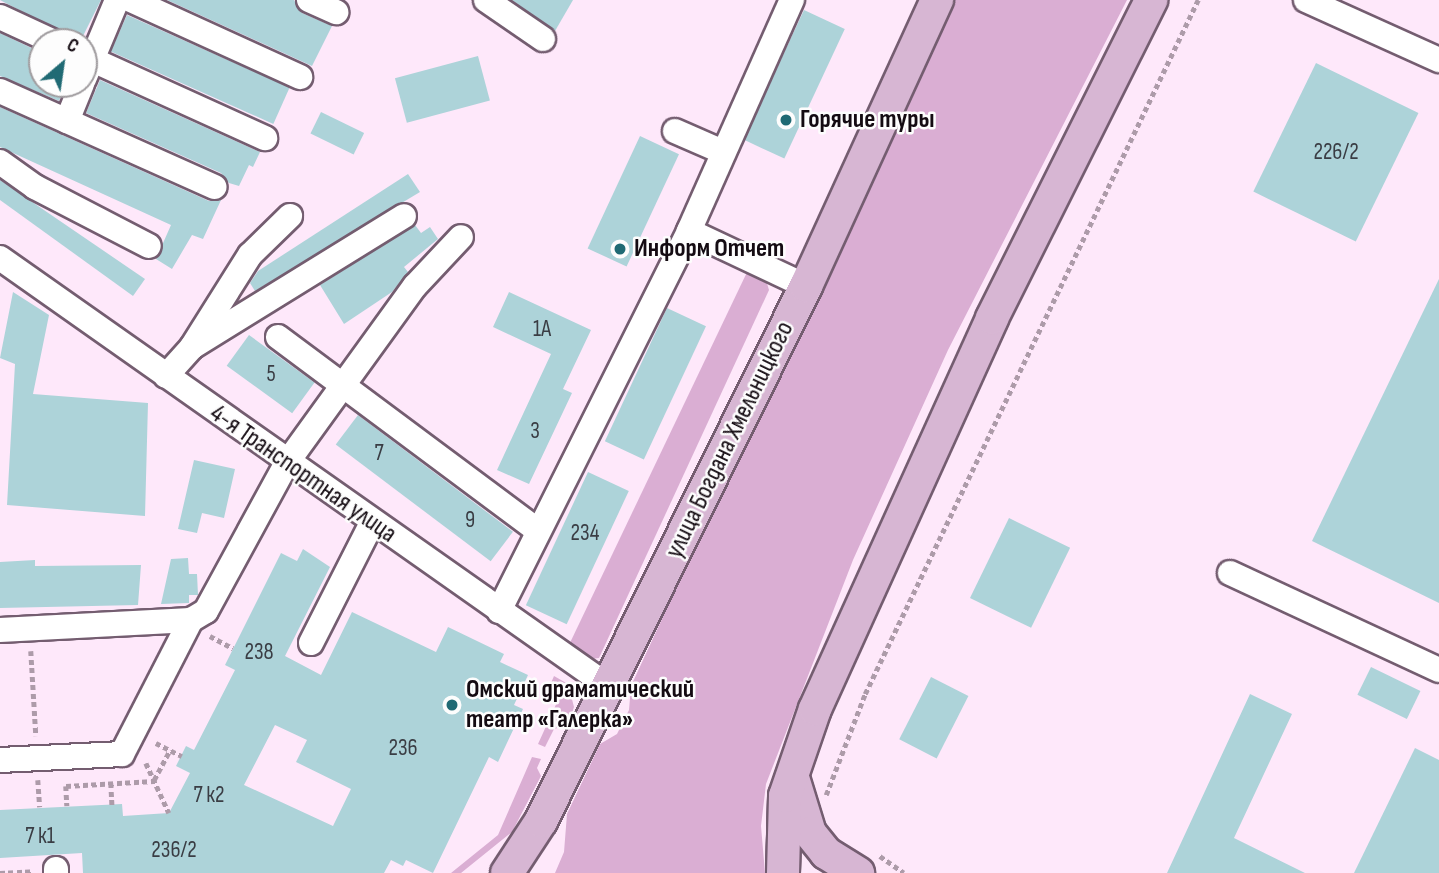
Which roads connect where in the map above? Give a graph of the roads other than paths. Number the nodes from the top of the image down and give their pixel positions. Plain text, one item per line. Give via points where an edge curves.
1 (117, 0) edge
2 (131, 0) edge
3 (309, 0) edge
4 (486, 0) edge
5 (792, 0) edge
6 (937, 0) edge
7 (1151, 0) edge
8 (1306, 0) edge
9 (336, 12) dead end
10 (0, 17) edge
11 (28, 30) edge
12 (543, 39) dead end
13 (98, 41) edge
14 (1439, 60) edge
15 (98, 70) edge
16 (300, 77) dead end
17 (0, 91) edge
18 (76, 98) edge
19 (67, 121) junction
20 (675, 131) dead end
21 (265, 138) dead end
22 (723, 152) junction
23 (0, 162) edge
24 (215, 187) dead end
25 (290, 216) dead end
26 (404, 216) dead end
27 (689, 231) junction
28 (461, 237) dead end
29 (149, 246) dead end
30 (0, 258) edge
31 (806, 286) junction
32 (278, 337) dead end
33 (191, 347) junction
34 (166, 376) junction
35 (344, 386) junction
36 (286, 464) junction
37 (372, 523) junction
38 (538, 531) junction
39 (1230, 573) dead end
40 (499, 611) junction
41 (191, 620) junction
42 (0, 630) edge
43 (311, 643) dead end
44 (1439, 670) edge
45 (608, 686) junction
46 (0, 760) edge
47 (792, 768) junction
48 (527, 844) junction
49 (494, 873) edge
50 (507, 873) edge
51 (783, 873) edge
52 (858, 873) edge

1 - 13 street
2 - 16 street
3 - 9 street
4 - 12 street
5 - 22 street
6 - 31 main road, улица Богдана Хмельницкого
7 - 47 main road via 992,318 883,552
8 - 14 street
10 - 11 street
15 - 21 street
17 - 19 street
18 - 19 street
19 - 24 street
20 - 22 street
22 - 27 street
23 - 29 street via 35,187
25 - 33 street via 242,266
26 - 33 street
27 - 31 street
27 - 38 street
28 - 35 street via 415,286
30 - 34 street, 4-я Транспортная улица
31 - 45 main road, улица Богдана Хмельницкого
32 - 35 street
33 - 34 street
34 - 36 street, 4-я Транспортная улица
35 - 36 street
35 - 38 street
36 - 37 street, 4-я Транспортная улица
36 - 41 street via 217,597
37 - 40 street, 4-я Транспортная улица
37 - 43 street
38 - 40 street
39 - 44 street
40 - 45 street, 4-я Транспортная улица
41 - 42 street
41 - 46 street via 122,754 37,763
45 - 48 main road, улица Богдана Хмельницкого
47 - 51 main road via 783,807
47 - 52 main road via 797,805 810,833 826,853
48 - 49 street
48 - 50 main road, улица Богдана Хмельницкого

